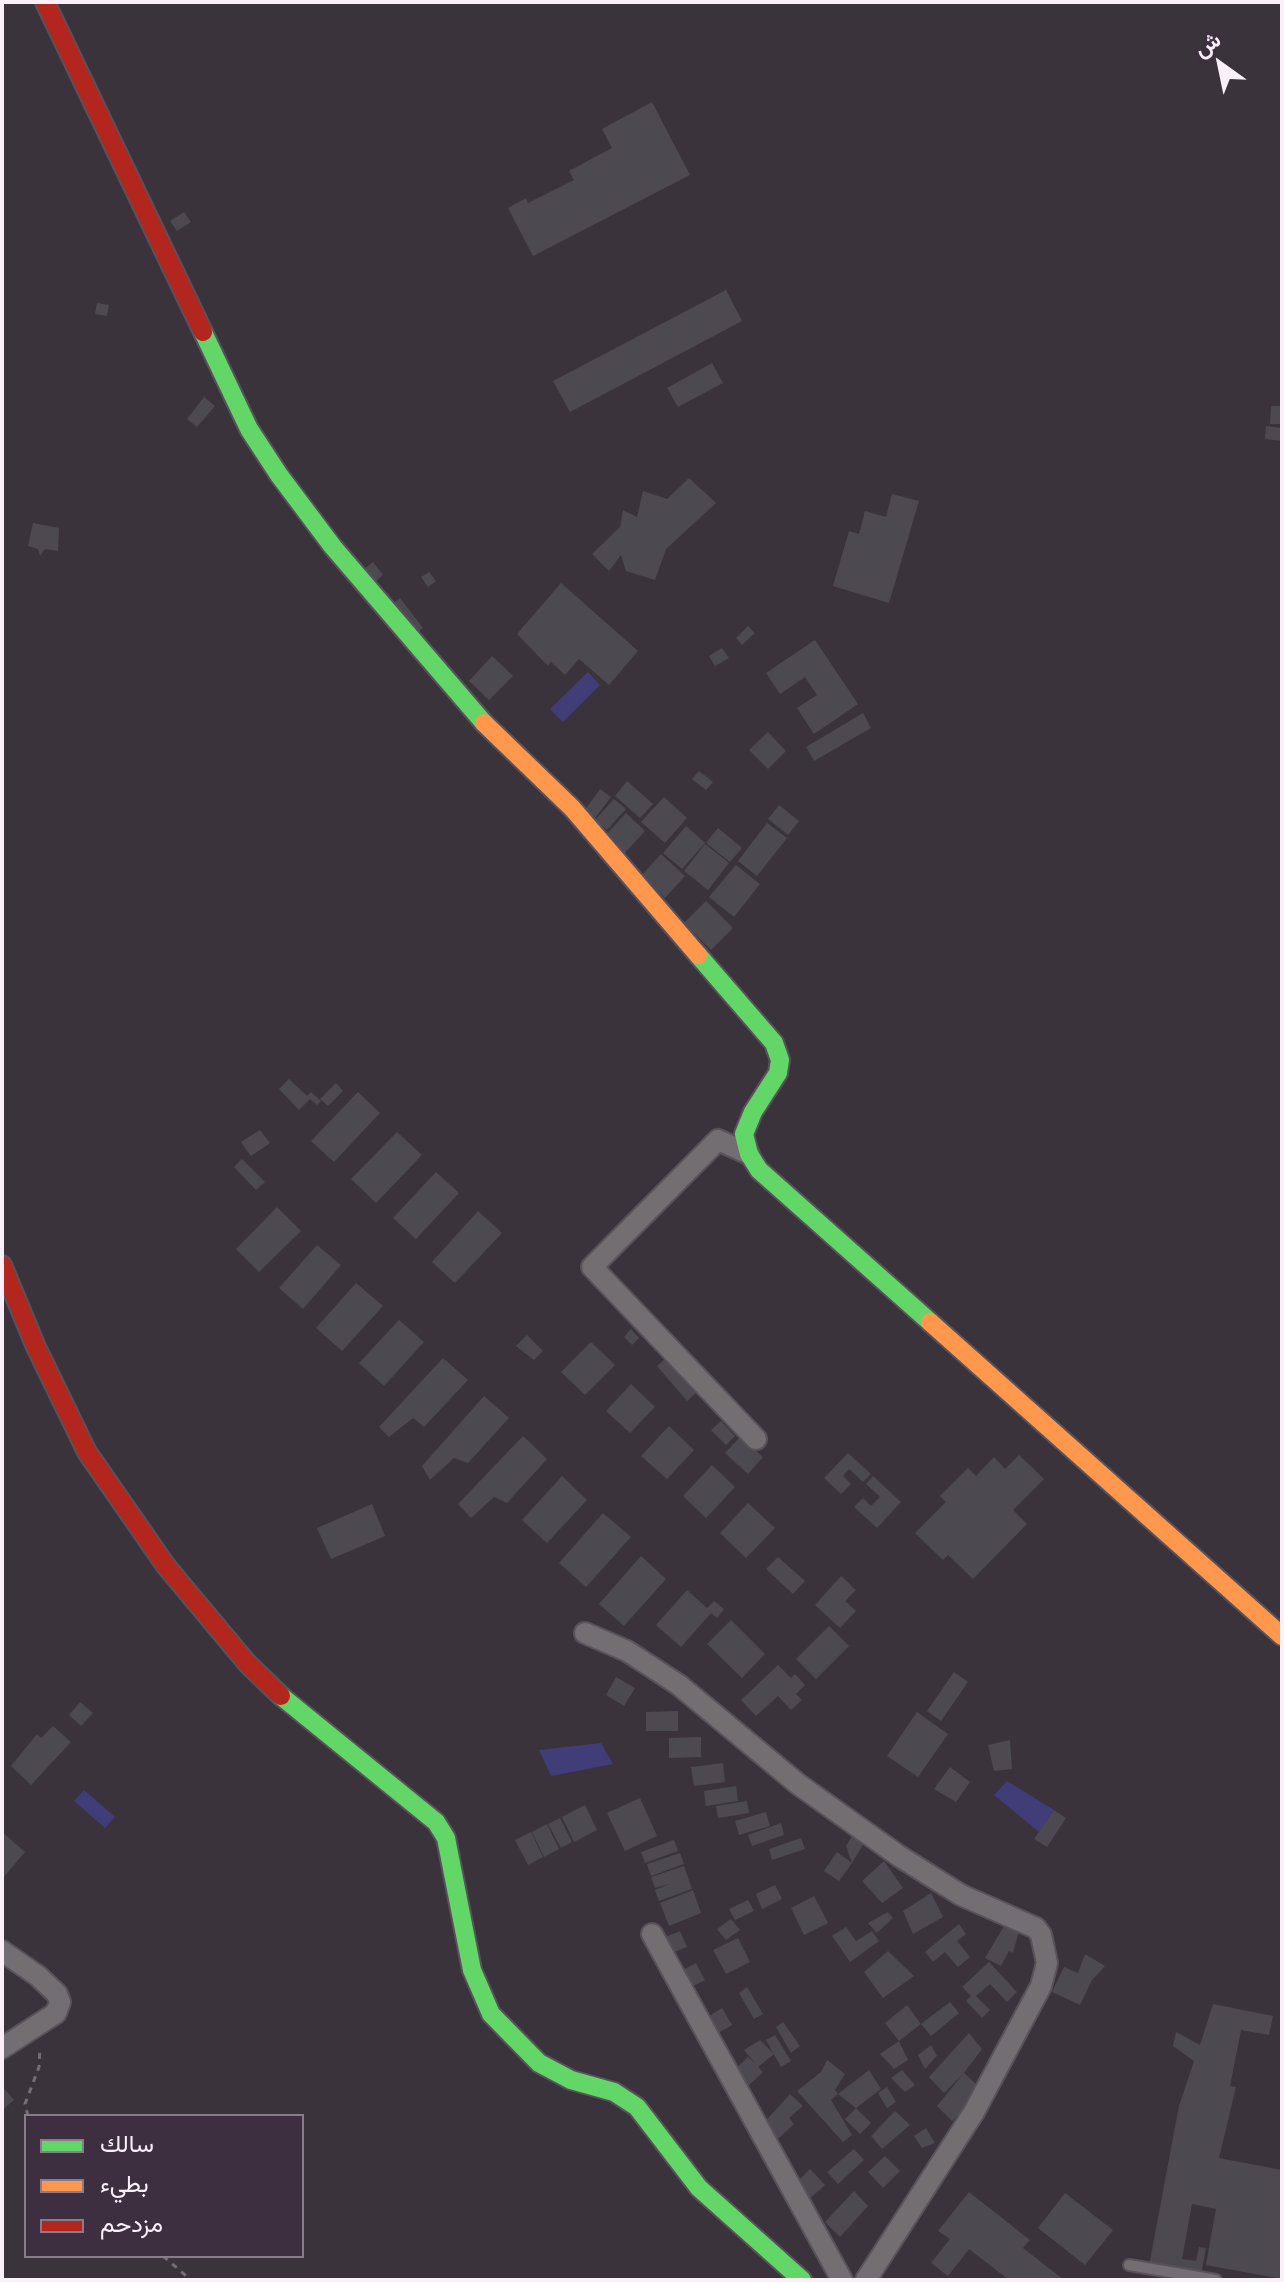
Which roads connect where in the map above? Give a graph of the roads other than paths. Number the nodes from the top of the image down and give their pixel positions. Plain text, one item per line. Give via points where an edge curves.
1 (45, 2) edge
2 (749, 1154) junction
3 (2, 1265) edge
4 (756, 1439) dead end
5 (585, 1633) dead end
6 (1282, 1636) edge
7 (652, 1934) dead end
8 (2, 1951) edge
9 (2, 2048) edge
10 (1129, 2265) dead end
11 (802, 2280) edge
12 (842, 2280) edge
13 (866, 2280) edge
14 (1216, 2280) edge

1 - 2 street via 249,429 279,475 456,692 501,743 572,808 774,1043 778,1073 744,1134
2 - 4 street via 718,1140 592,1267
2 - 6 street via 783,1192
3 - 11 street via 87,1452 166,1566 247,1663 291,1706 436,1822 448,1847 472,1970 491,2014 539,2063 571,2080 614,2092 637,2107 699,2188
5 - 13 street via 627,1651 679,1685 798,1784 899,1856 1041,1935 1047,1963 1035,1998 974,2112
7 - 12 street
8 - 9 street via 57,1994 56,2013
10 - 14 lane

